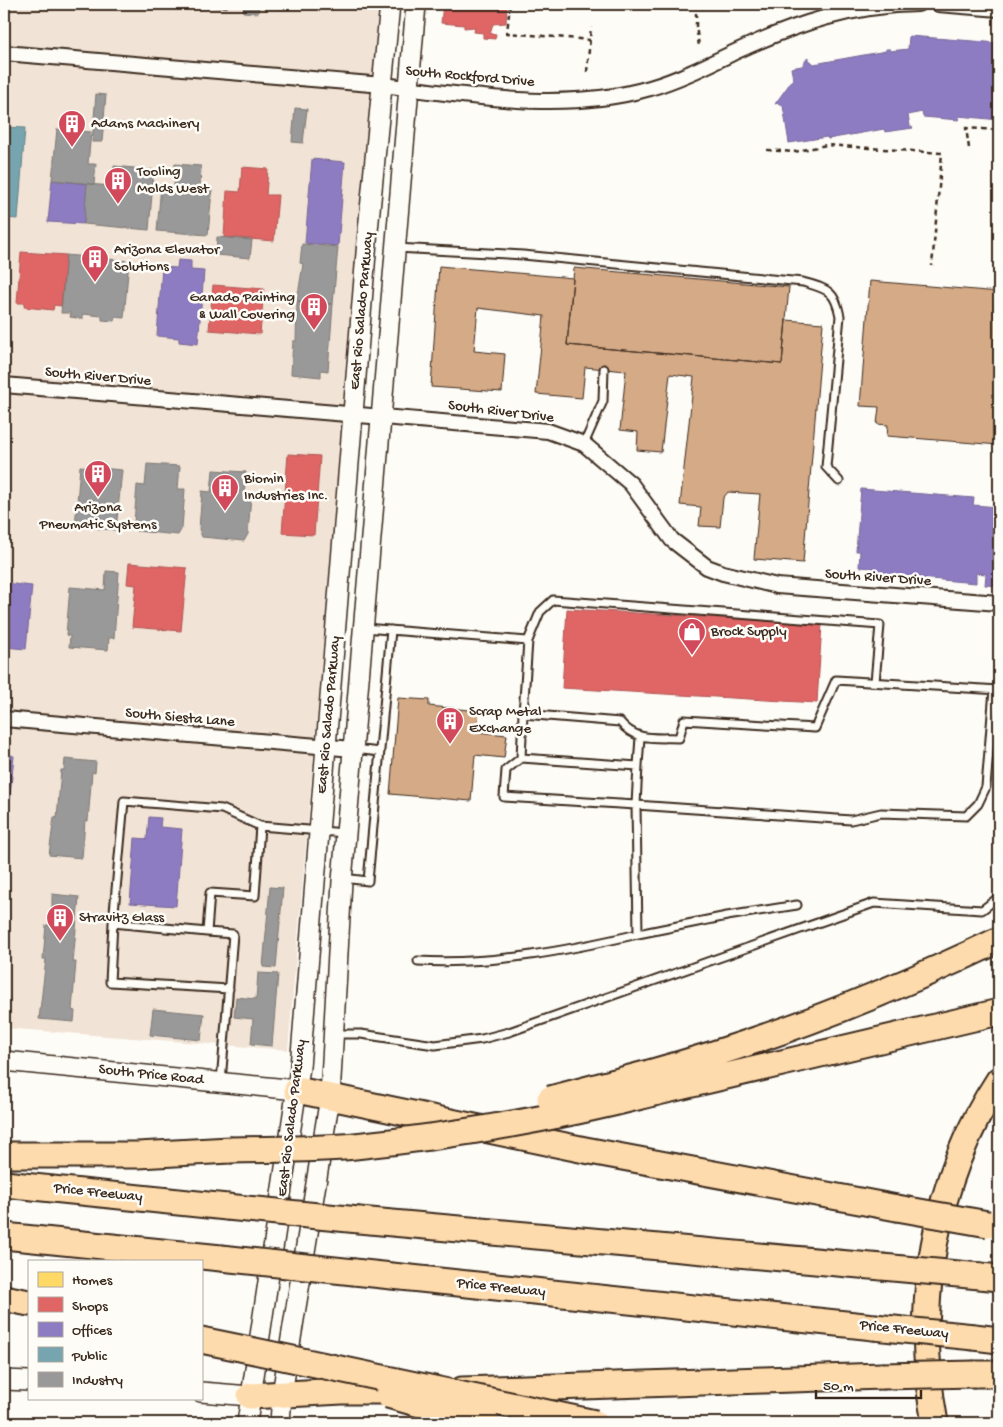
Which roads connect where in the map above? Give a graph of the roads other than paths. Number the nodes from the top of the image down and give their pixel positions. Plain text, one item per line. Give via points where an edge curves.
1 (390, 4) edge
2 (416, 4) edge
3 (918, 4) edge
4 (938, 4) edge
5 (999, 9) edge
6 (4, 53) edge
7 (383, 85) junction
8 (409, 88) junction
9 (395, 248) junction
10 (604, 369) dead end
11 (4, 385) edge
12 (354, 415) junction
13 (381, 417) junction
14 (584, 444) junction
15 (839, 481) dead end
16 (999, 603) edge
17 (364, 628) junction
18 (391, 630) junction
19 (528, 641) junction
20 (875, 682) junction
21 (997, 690) edge
22 (523, 714) junction
23 (4, 719) edge
24 (640, 737) junction
25 (326, 747) junction
26 (353, 749) junction
27 (380, 752) junction
28 (521, 758) junction
29 (638, 766) junction
30 (636, 805) junction
31 (260, 826) junction
32 (319, 830) junction
33 (346, 833) junction
34 (342, 878) junction
35 (999, 897) edge
36 (797, 906) dead end
37 (113, 923) junction
38 (207, 932) junction
39 (638, 934) junction
40 (999, 940) edge
41 (418, 961) dead end
42 (229, 990) junction
43 (999, 1012) edge
44 (333, 1034) junction
45 (4, 1061) edge
46 (999, 1080) edge
47 (221, 1082) junction
48 (651, 1083) junction
49 (297, 1090) junction
50 (330, 1097) junction
51 (4, 1155) edge
52 (4, 1184) edge
53 (994, 1225) edge
54 (4, 1236) edge
55 (990, 1277) edge
56 (4, 1298) edge
57 (28, 1304) edge
58 (202, 1340) edge
59 (999, 1340) edge
60 (245, 1349) junction
61 (987, 1374) edge
62 (4, 1380) edge
63 (28, 1381) edge
64 (202, 1392) edge
65 (282, 1394) junction
66 (250, 1396) junction
67 (247, 1423) edge
68 (280, 1423) edge
69 (487, 1423) edge
70 (595, 1423) edge
71 (935, 1423) edge

1 - 7 main road, East Rio Salado Parkway
2 - 8 main road, East Rio Salado Parkway
3 - 8 street, South Rockford Drive via 868,7 800,24 683,77 617,96 562,101
4 - 5 street
6 - 7 street, South Rockford Drive
7 - 8 street, South Rockford Drive
7 - 12 main road, East Rio Salado Parkway
8 - 9 main road, East Rio Salado Parkway
9 - 13 main road, East Rio Salado Parkway
9 - 15 lane via 629,264 803,282 823,287 837,299 840,316 826,468
10 - 14 lane via 603,401
11 - 12 street, South River Drive
12 - 13 street, South River Drive
12 - 25 main road, East Rio Salado Parkway
13 - 14 street, South River Drive via 548,431
13 - 17 main road, East Rio Salado Parkway
14 - 16 street, South River Drive via 631,484 672,540 707,567 723,574 777,586
17 - 18 lane
17 - 26 main road, East Rio Salado Parkway
18 - 19 lane
18 - 27 lane
19 - 20 lane via 540,612 553,600 880,624
19 - 22 lane
20 - 21 lane
20 - 24 lane via 836,680 815,728 684,720 679,738
21 - 30 lane via 986,787 978,804 966,816 881,813 851,820
22 - 24 lane via 620,722 629,733
22 - 28 lane
23 - 25 street, South Siesta Lane
24 - 29 lane
25 - 26 street, South Siesta Lane
25 - 32 main road, East Rio Salado Parkway
26 - 27 lane
26 - 33 main road, East Rio Salado Parkway
27 - 34 lane via 368,881
28 - 29 lane
28 - 30 lane via 506,770 504,796
29 - 30 lane
30 - 39 lane
31 - 32 lane
31 - 37 lane via 222,809 124,801
31 - 38 lane via 254,896 210,892
32 - 33 lane
32 - 49 main road, East Rio Salado Parkway
33 - 34 main road, East Rio Salado Parkway
34 - 44 main road, East Rio Salado Parkway
35 - 44 lane via 982,910 874,903 703,965 482,1039 435,1045 361,1034
36 - 39 lane
37 - 38 lane
37 - 42 lane via 110,982
38 - 42 lane via 233,934
39 - 41 lane via 564,950 478,962
40 - 48 highway via 914,979 725,1051
42 - 47 lane
43 - 48 highway
44 - 50 main road, East Rio Salado Parkway
45 - 47 main road, South Price Road
46 - 71 highway via 960,1155 932,1260 926,1335
47 - 49 main road, South Price Road
48 - 51 highway, bridge via 456,1118 218,1151 87,1156
49 - 50 highway
49 - 66 main road, East Rio Salado Parkway
50 - 53 highway, bridge via 585,1150
50 - 65 main road, East Rio Salado Parkway
52 - 55 highway, Price Freeway, bridge via 359,1220
54 - 59 highway, Price Freeway, bridge
56 - 57 highway
58 - 60 highway
60 - 69 highway, bridge via 329,1378
60 - 70 highway, bridge
61 - 65 highway, bridge
62 - 63 main road
64 - 66 main road
65 - 66 highway
65 - 68 main road, East Rio Salado Parkway
66 - 67 main road, East Rio Salado Parkway

